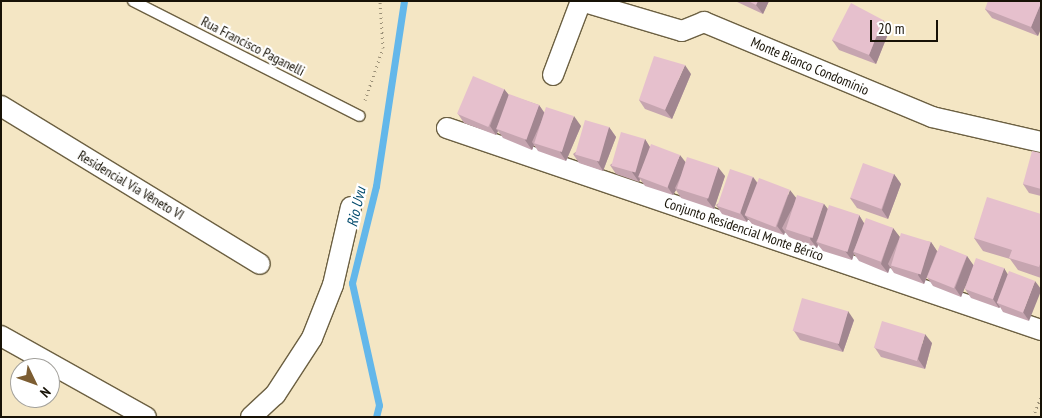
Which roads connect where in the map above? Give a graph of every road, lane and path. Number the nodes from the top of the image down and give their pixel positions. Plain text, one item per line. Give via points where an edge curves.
1 (133, 1) edge
2 (380, 1) edge
3 (581, 1) edge
4 (554, 75) dead end
5 (1, 106) edge
6 (360, 116) joint
7 (447, 128) dead end
8 (1041, 142) edge
9 (351, 207) dead end
10 (260, 264) dead end
11 (1041, 330) edge
12 (1, 336) edge
13 (1041, 396) edge
14 (146, 417) edge
15 (251, 417) edge
16 (1033, 417) edge

1 - 6 lane, Rua Francisco Paganelli
2 - 6 path via 383,48
3 - 4 street, Monte Bianco Condomínio
3 - 8 street, Monte Bianco Condomínio via 682,31 704,22 932,117
5 - 10 street, Residencial Via Vêneto VI
7 - 11 street, Conjunto Residencial Monte Bérico
9 - 15 street via 333,284 312,338 275,395
12 - 14 street
13 - 16 path

